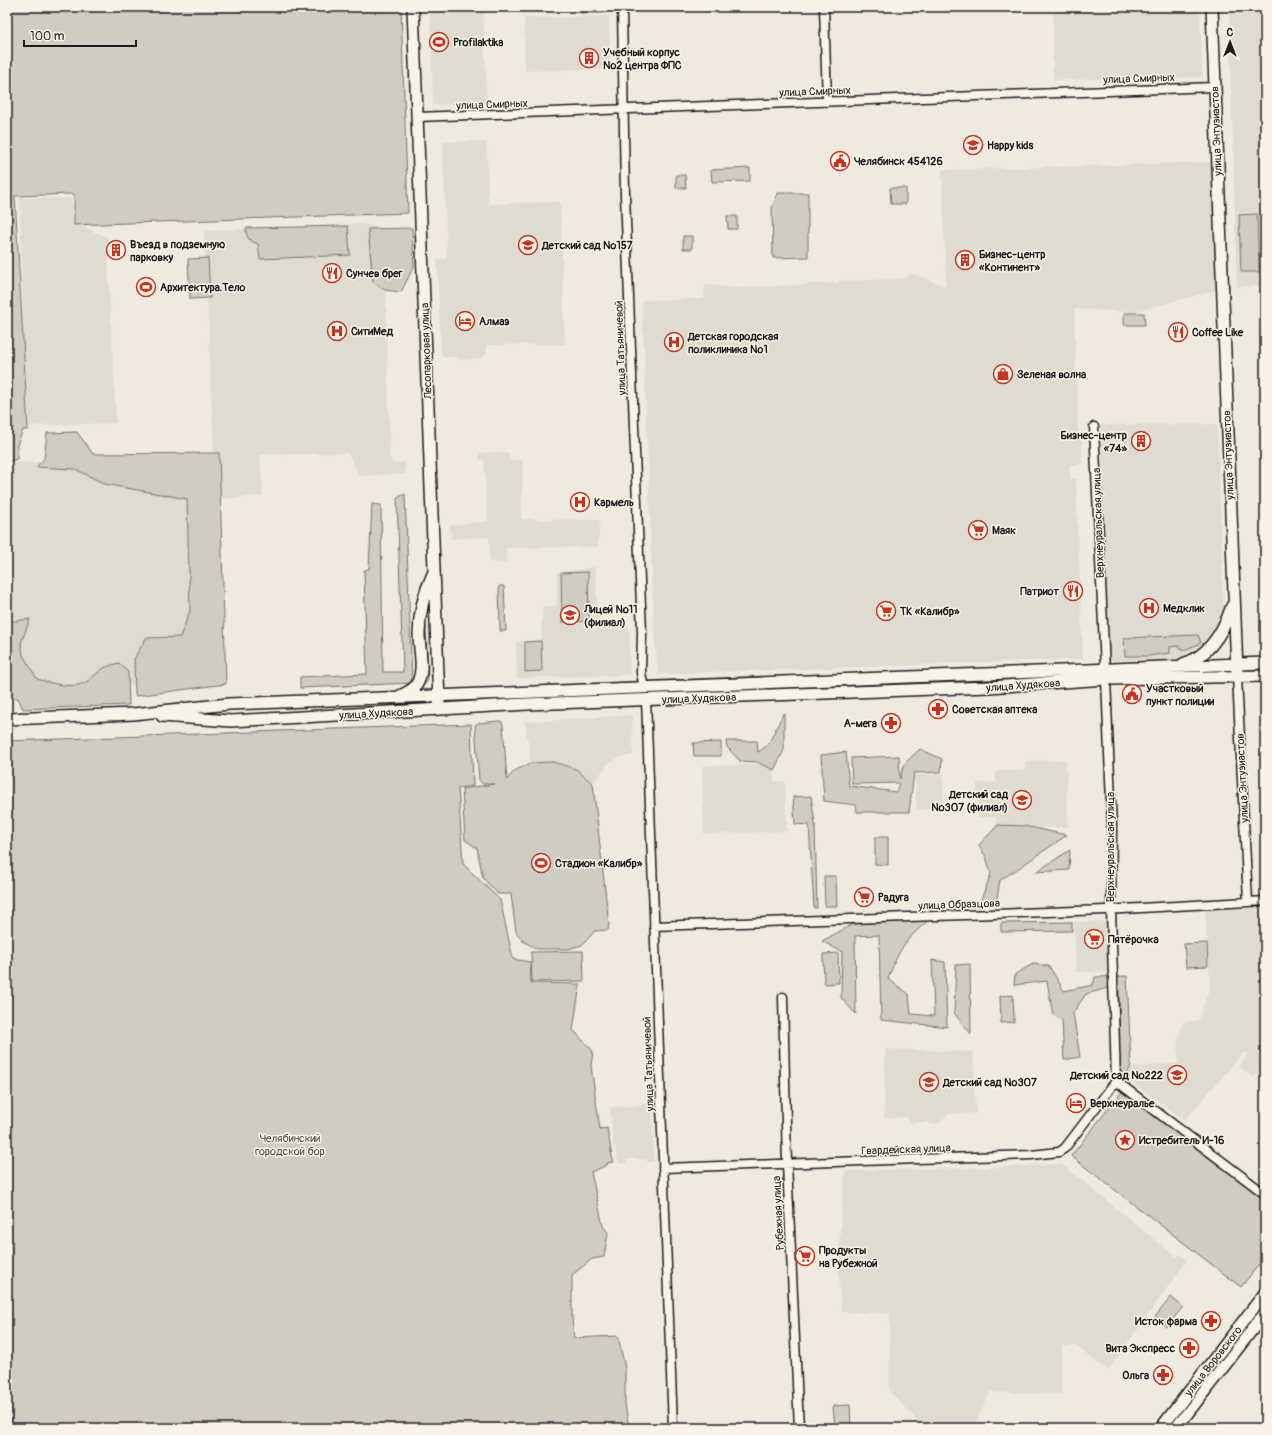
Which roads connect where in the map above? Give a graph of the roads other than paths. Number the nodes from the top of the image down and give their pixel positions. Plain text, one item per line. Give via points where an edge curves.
1 (413, 7) edge
2 (622, 7) edge
3 (824, 7) edge
4 (1212, 7) edge
5 (1214, 87) junction
6 (827, 102) junction
7 (624, 111) junction
8 (417, 117) junction
9 (1094, 427) dead end
10 (434, 571) junction
11 (1234, 600) junction
12 (1265, 663) edge
13 (1236, 665) junction
14 (1177, 666) junction
15 (1105, 674) junction
16 (1265, 676) edge
17 (1237, 677) junction
18 (644, 688) junction
19 (438, 696) junction
20 (395, 698) junction
21 (646, 700) junction
22 (439, 708) junction
23 (133, 714) junction
24 (7, 719) edge
25 (1248, 902) junction
26 (1265, 902) edge
27 (1111, 909) junction
28 (654, 926) junction
29 (783, 997) dead end
30 (1116, 1081) junction
31 (787, 1164) junction
32 (663, 1168) junction
33 (1265, 1194) edge
34 (1265, 1293) edge
35 (1265, 1313) edge
36 (1178, 1427) edge
37 (672, 1428) edge
38 (799, 1428) edge
39 (1161, 1428) edge

1 - 8 main road, Лесопарковая улица
2 - 7 street, улица Татьяничевой
3 - 6 street
4 - 5 main road, улица Энтузиастов
5 - 6 street, улица Смирных
5 - 11 main road, улица Энтузиастов
6 - 7 street, улица Смирных
7 - 8 street, улица Смирных
7 - 18 street, улица Татьяничевой via 628,295
8 - 10 main road, Лесопарковая улица
9 - 15 street, Верхнеуральская улица
10 - 19 main road, Лесопарковая улица
10 - 20 main road via 425,592 419,625 420,677 417,685
11 - 13 main road, улица Энтузиастов
11 - 14 main road via 1225,625 1213,644 1188,663
12 - 13 main road, улица Худякова
13 - 14 main road, улица Худякова
13 - 17 main road, улица Энтузиастов
14 - 15 main road, улица Худякова
15 - 17 main road, улица Худякова
15 - 18 main road, улица Худякова
15 - 21 main road, улица Худякова via 990,687
15 - 27 street, Верхнеуральская улица via 1112,828
16 - 17 main road, улица Худякова
17 - 25 street, улица Энтузиастов
18 - 19 main road, улица Худякова
18 - 21 main road
19 - 20 main road, улица Худякова
19 - 22 main road, Лесопарковая улица
20 - 23 main road, улица Худякова via 229,704
21 - 22 main road, улица Худякова
21 - 28 street, улица Татьяничевой
22 - 23 main road, улица Худякова via 231,721
23 - 24 main road, улица Худякова
25 - 26 street, улица Образцова
25 - 27 street, улица Образцова
27 - 28 street, улица Образцова
27 - 30 street, Верхнеуральская улица
28 - 32 street, улица Татьяничевой
29 - 31 street, Рубежная улица
30 - 31 street, Гвардейская улица via 1070,1144 1059,1152
30 - 33 street
31 - 32 street, Гвардейская улица
31 - 38 street, Рубежная улица
32 - 37 street, улица Татьяничевой
34 - 39 main road, улица Воровского
35 - 36 main road, улица Воровского

